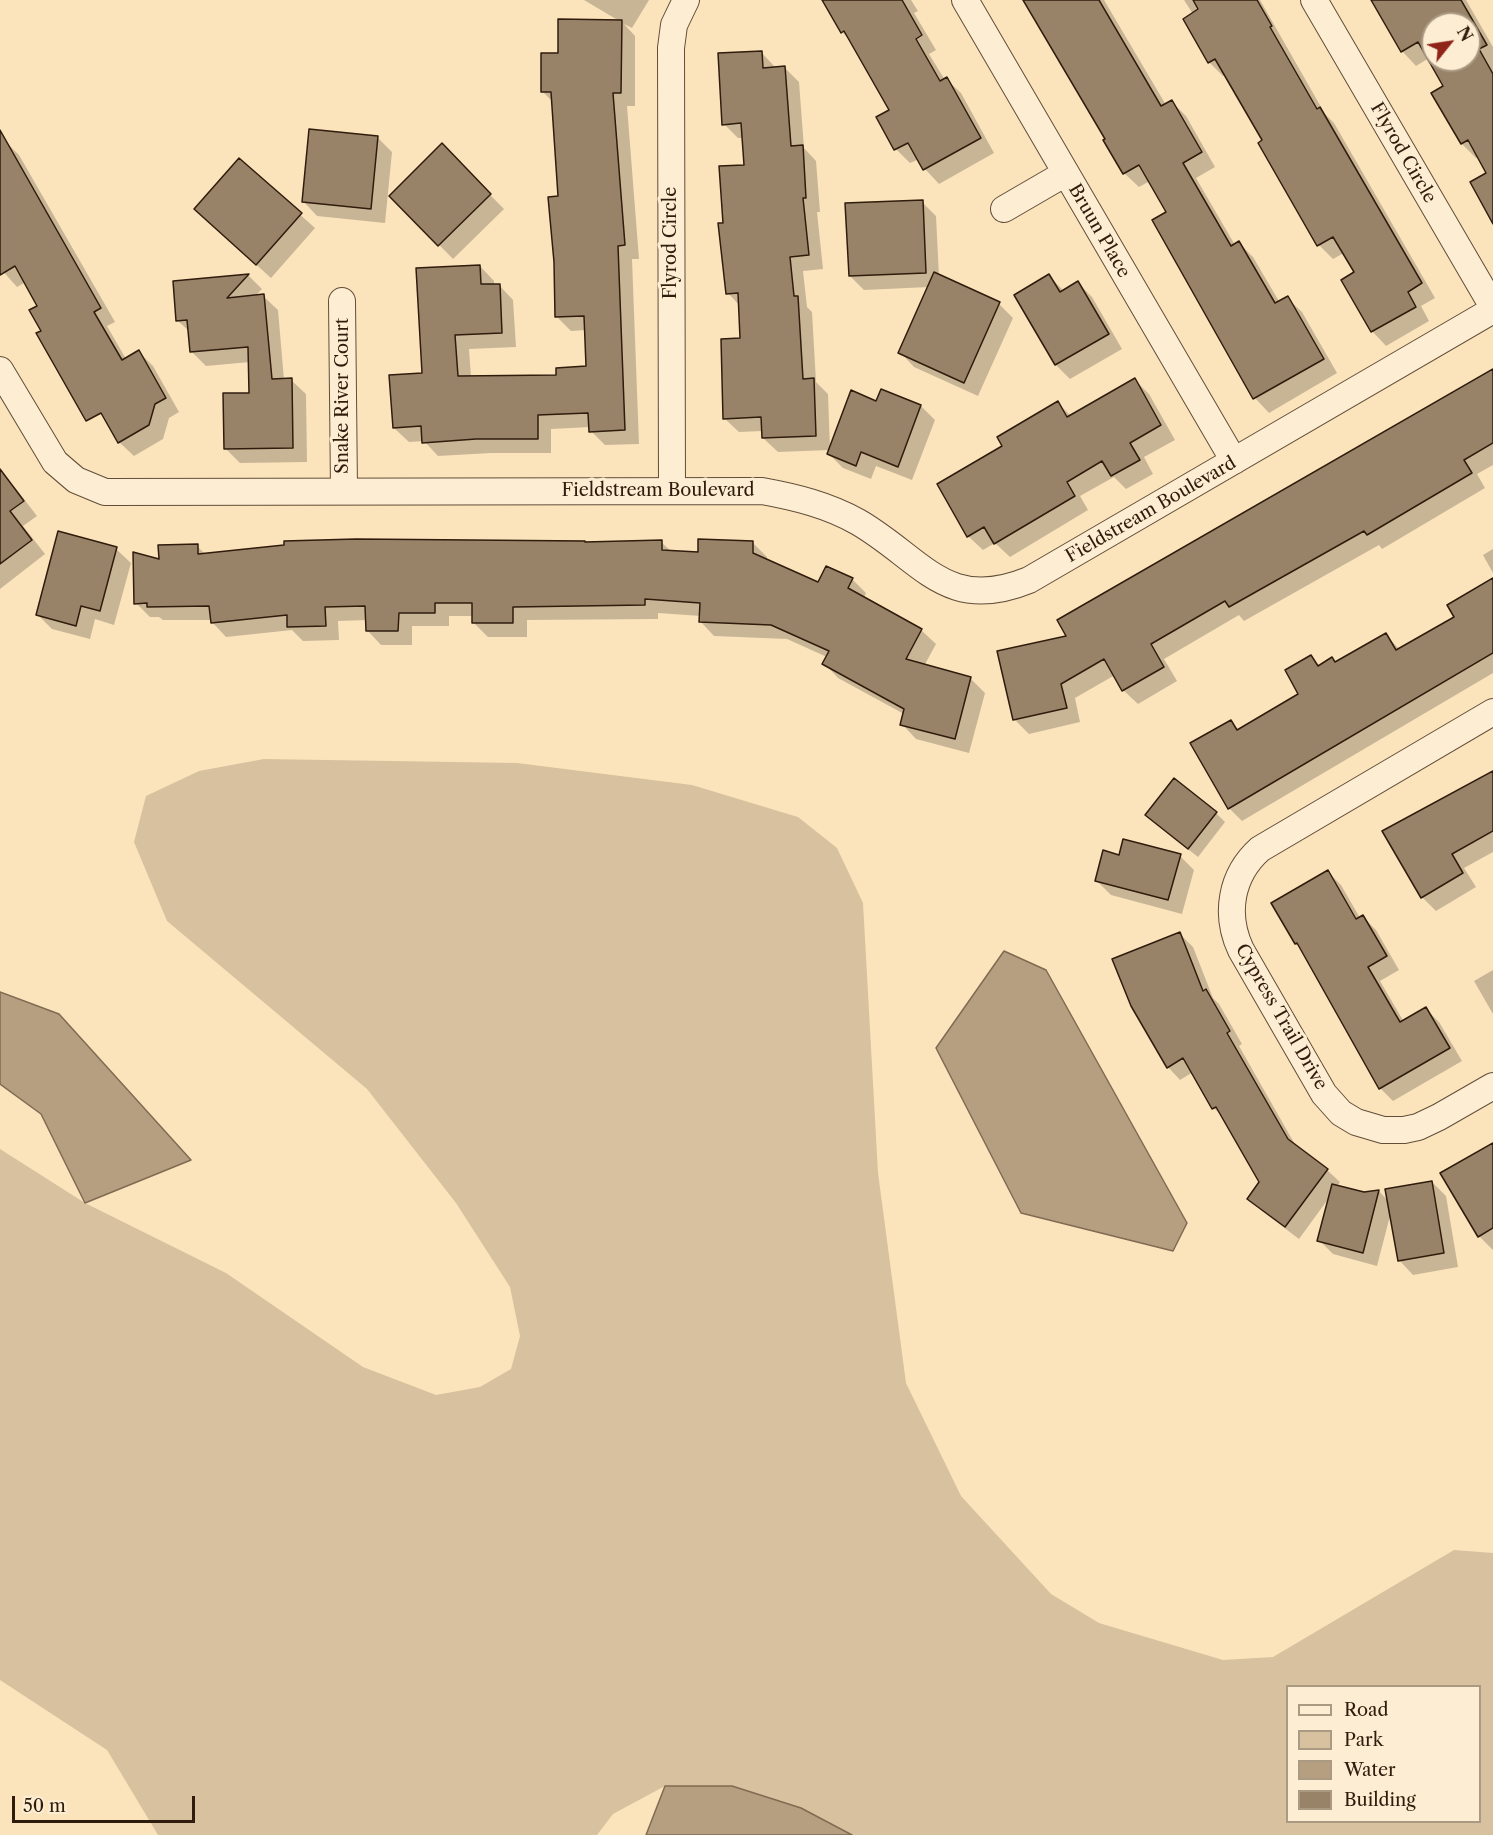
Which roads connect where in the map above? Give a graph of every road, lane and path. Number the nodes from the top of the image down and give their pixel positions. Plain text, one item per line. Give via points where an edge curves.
1 (686, 0) edge
2 (965, 0) edge
3 (1314, 0) edge
4 (1066, 173) junction
5 (1004, 209) dead end
6 (342, 301) dead end
7 (1493, 308) edge
8 (0, 370) edge
9 (1234, 461) junction
10 (344, 490) junction
11 (672, 490) junction
12 (1493, 712) edge
13 (1493, 1086) edge

1 - 11 street, Flyrod Circle via 674,25 670,48
2 - 4 street, Bruun Place
3 - 7 street, Flyrod Circle
4 - 5 street
4 - 9 street, Bruun Place
6 - 10 street, Snake River Court
7 - 9 street, Fieldstream Boulevard
8 - 10 street, Fieldstream Boulevard via 55,462 68,475 95,489 116,493
9 - 11 street, Fieldstream Boulevard via 1029,580 1007,589 980,592 939,580 868,528 818,504 762,491
10 - 11 street, Fieldstream Boulevard
12 - 13 street, Cypress Trail Drive via 1260,849 1242,871 1231,911 1233,931 1247,960 1324,1094 1348,1118 1375,1129 1404,1130 1426,1124

